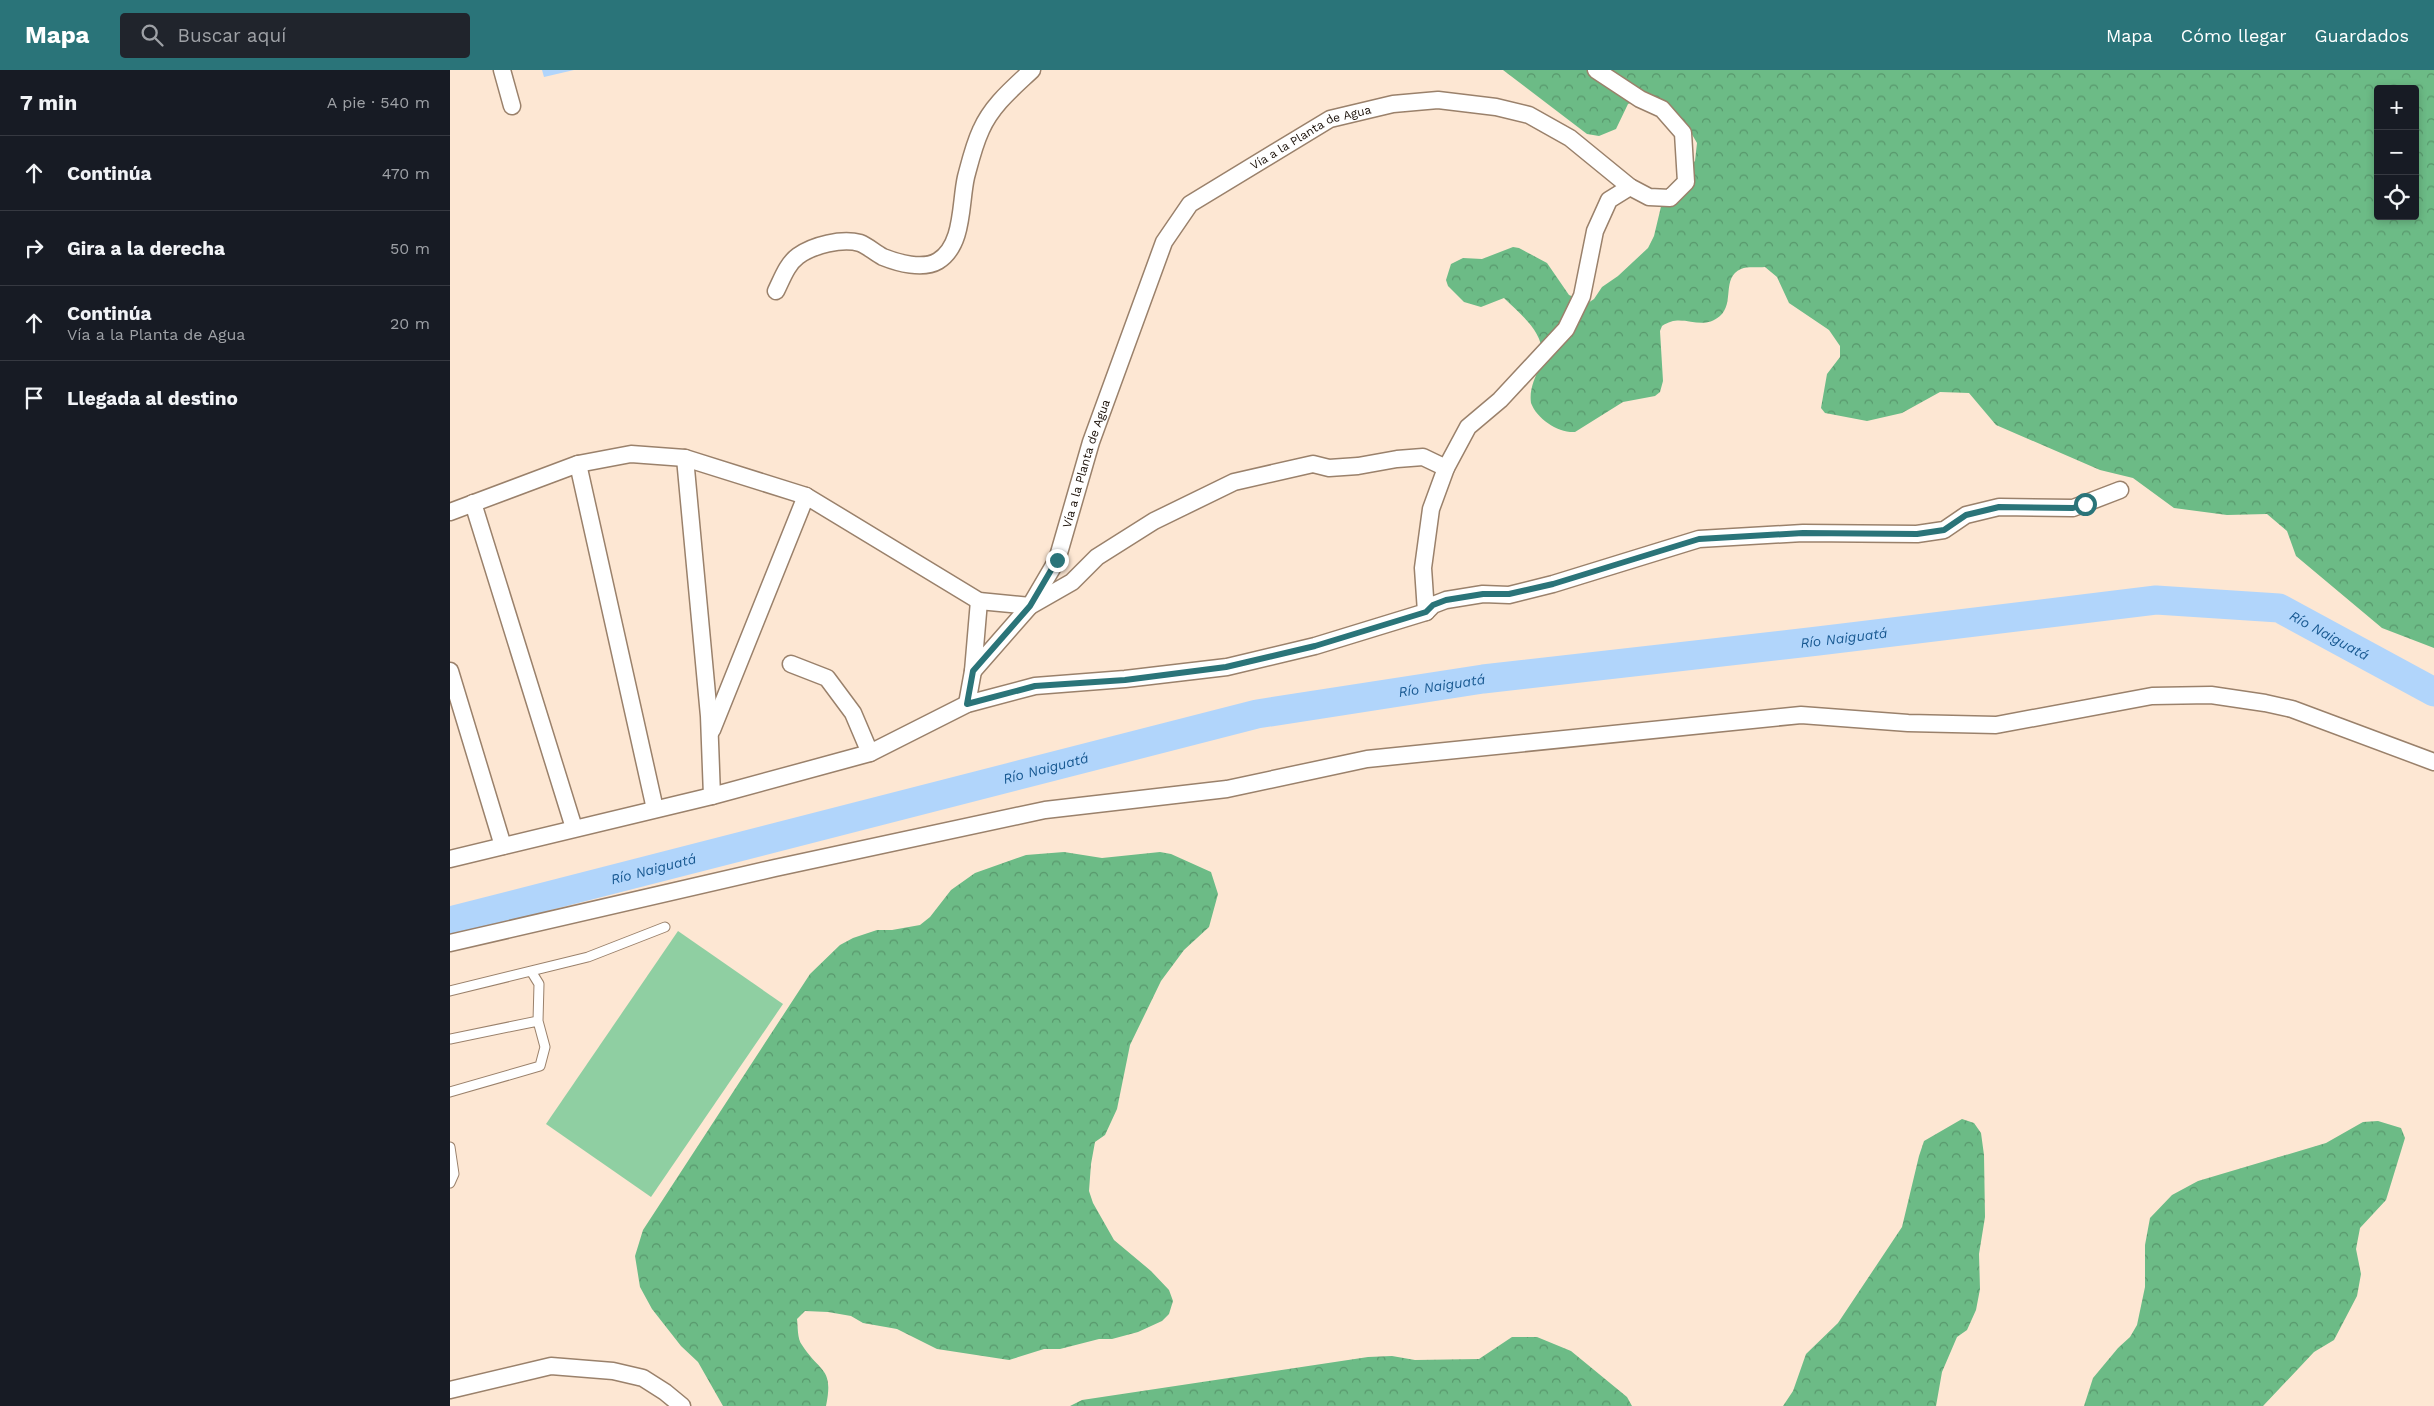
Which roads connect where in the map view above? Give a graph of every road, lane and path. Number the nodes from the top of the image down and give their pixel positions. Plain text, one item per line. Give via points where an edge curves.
1 (502, 70) edge
2 (1032, 70) edge
3 (1596, 70) edge
4 (512, 106) dead end
5 (1630, 187) junction
6 (776, 291) dead end
7 (685, 458) junction
8 (578, 464) junction
9 (1446, 468) junction
10 (2120, 490) dead end
11 (806, 496) junction
12 (473, 503) junction
13 (450, 512) edge
14 (979, 601) junction
15 (1030, 606) junction
16 (1426, 612) junction
17 (791, 664) dead end
18 (450, 671) edge
19 (973, 671) junction
20 (967, 704) junction
21 (709, 736) junction
22 (870, 753) junction
23 (2434, 762) edge
24 (712, 796) junction
25 (655, 809) junction
26 (574, 828) junction
27 (503, 846) junction
28 (450, 859) edge
29 (665, 927) dead end
30 (450, 943) edge
31 (531, 971) junction
32 (450, 991) edge
33 (538, 1021) junction
34 (450, 1039) edge
35 (450, 1092) edge
36 (450, 1147) edge
37 (450, 1183) edge
38 (450, 1390) edge
39 (682, 1406) edge

1 - 4 street
2 - 6 street via 996,106 981,129 966,176 958,230 954,242 940,260 916,264 882,256 858,243 829,244 798,256
3 - 5 street, Vía a la Planta de Agua via 1640,99 1662,109 1683,134 1686,182 1670,198 1649,197
5 - 9 street via 1609,200 1595,231 1582,296 1566,329 1500,400 1468,427
5 - 15 street, Vía a la Planta de Agua via 1570,138 1529,115 1496,106 1438,100 1393,104 1330,118 1190,204 1164,242 1090,442 1057,560
7 - 8 street via 631,454
7 - 11 street
7 - 21 street
8 - 12 street
8 - 25 street
9 - 15 street via 1423,457 1338,467 1313,464 1234,482 1154,521 1097,556 1072,582
9 - 16 street via 1430,509 1423,568
10 - 16 street via 2073,508 1999,507 1966,515 1944,530 1917,534 1803,533 1699,539 1553,584 1509,594 1446,600
11 - 14 street
11 - 21 street
12 - 13 street
12 - 26 street
14 - 15 street
14 - 19 street
15 - 19 street
16 - 20 street via 1315,646 1226,667 1125,680 1035,686
17 - 22 street via 827,678 853,713
18 - 27 street
19 - 20 street
20 - 22 street
21 - 24 street
22 - 24 street
23 - 30 street via 2292,709 2211,695 2152,696 1996,725 1908,723 1802,715 1367,760 1226,789 1045,810
24 - 25 street
25 - 26 street
26 - 27 street
27 - 28 street
29 - 31 lane via 588,957
31 - 32 lane
31 - 33 lane via 539,984
33 - 34 lane
33 - 35 lane via 545,1047 540,1066
36 - 37 lane via 454,1174
38 - 39 street via 551,1366 612,1371 643,1378

